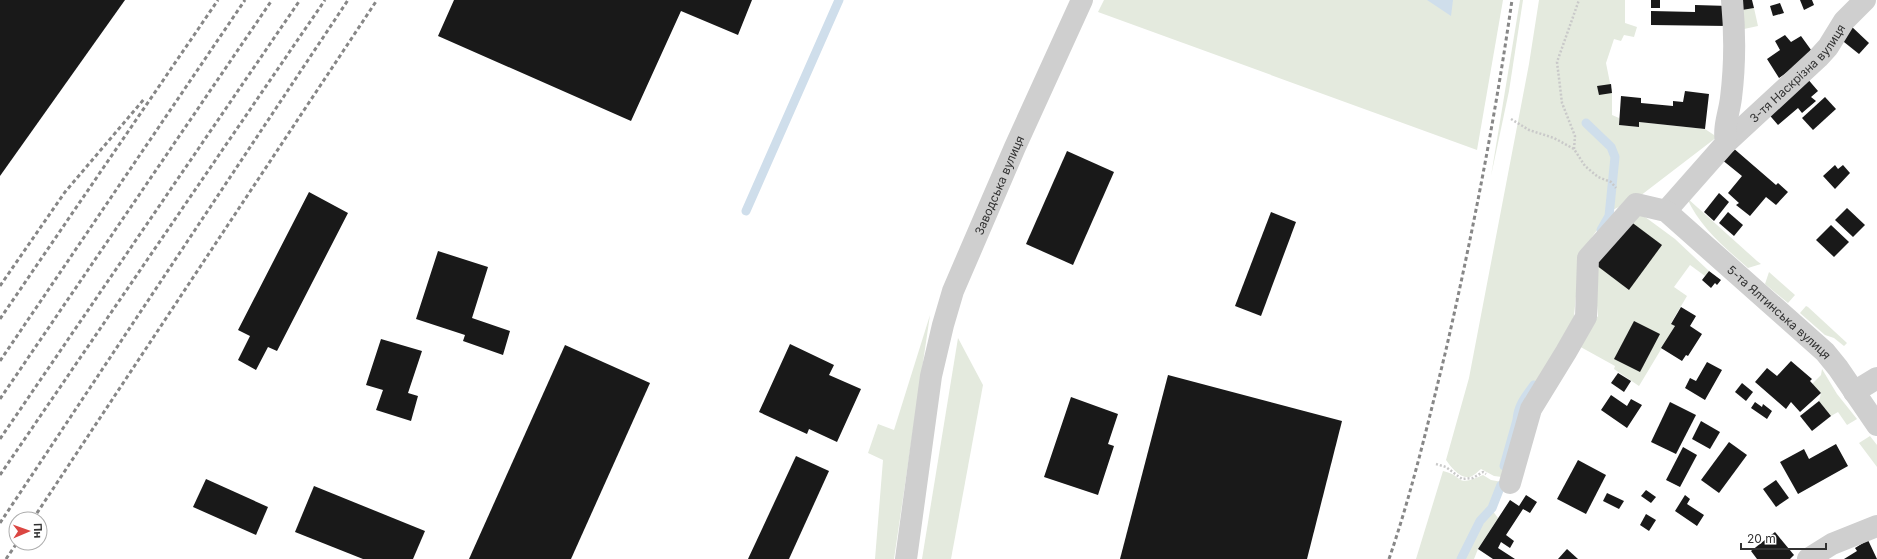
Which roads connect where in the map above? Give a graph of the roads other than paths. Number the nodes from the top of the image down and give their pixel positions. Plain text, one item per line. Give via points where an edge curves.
1 (1082, 0) edge
2 (1732, 0) edge
3 (1865, 0) edge
4 (1726, 143) junction
5 (1666, 211) junction
6 (1877, 378) edge
7 (1854, 392) junction
8 (1877, 425) edge
9 (1510, 483) road end
10 (1877, 526) edge
11 (906, 559) edge
12 (1808, 559) edge

1 - 11 street, Заводська вулиця via 1014,147 953,291 931,376
2 - 4 street, 3-тя Наскрізна вулиця via 1734,50 1731,98 1724,130
3 - 4 street, 3-тя Наскрізна вулиця via 1844,21 1818,58
4 - 5 street, 3-тя Наскрізна вулиця
5 - 7 street, 5-та Ялтинська вулиця via 1824,352
5 - 9 street via 1636,204 1588,258 1586,317 1531,409
6 - 7 street
7 - 8 street, 5-та Ялтинська вулиця
10 - 12 street via 1832,544

